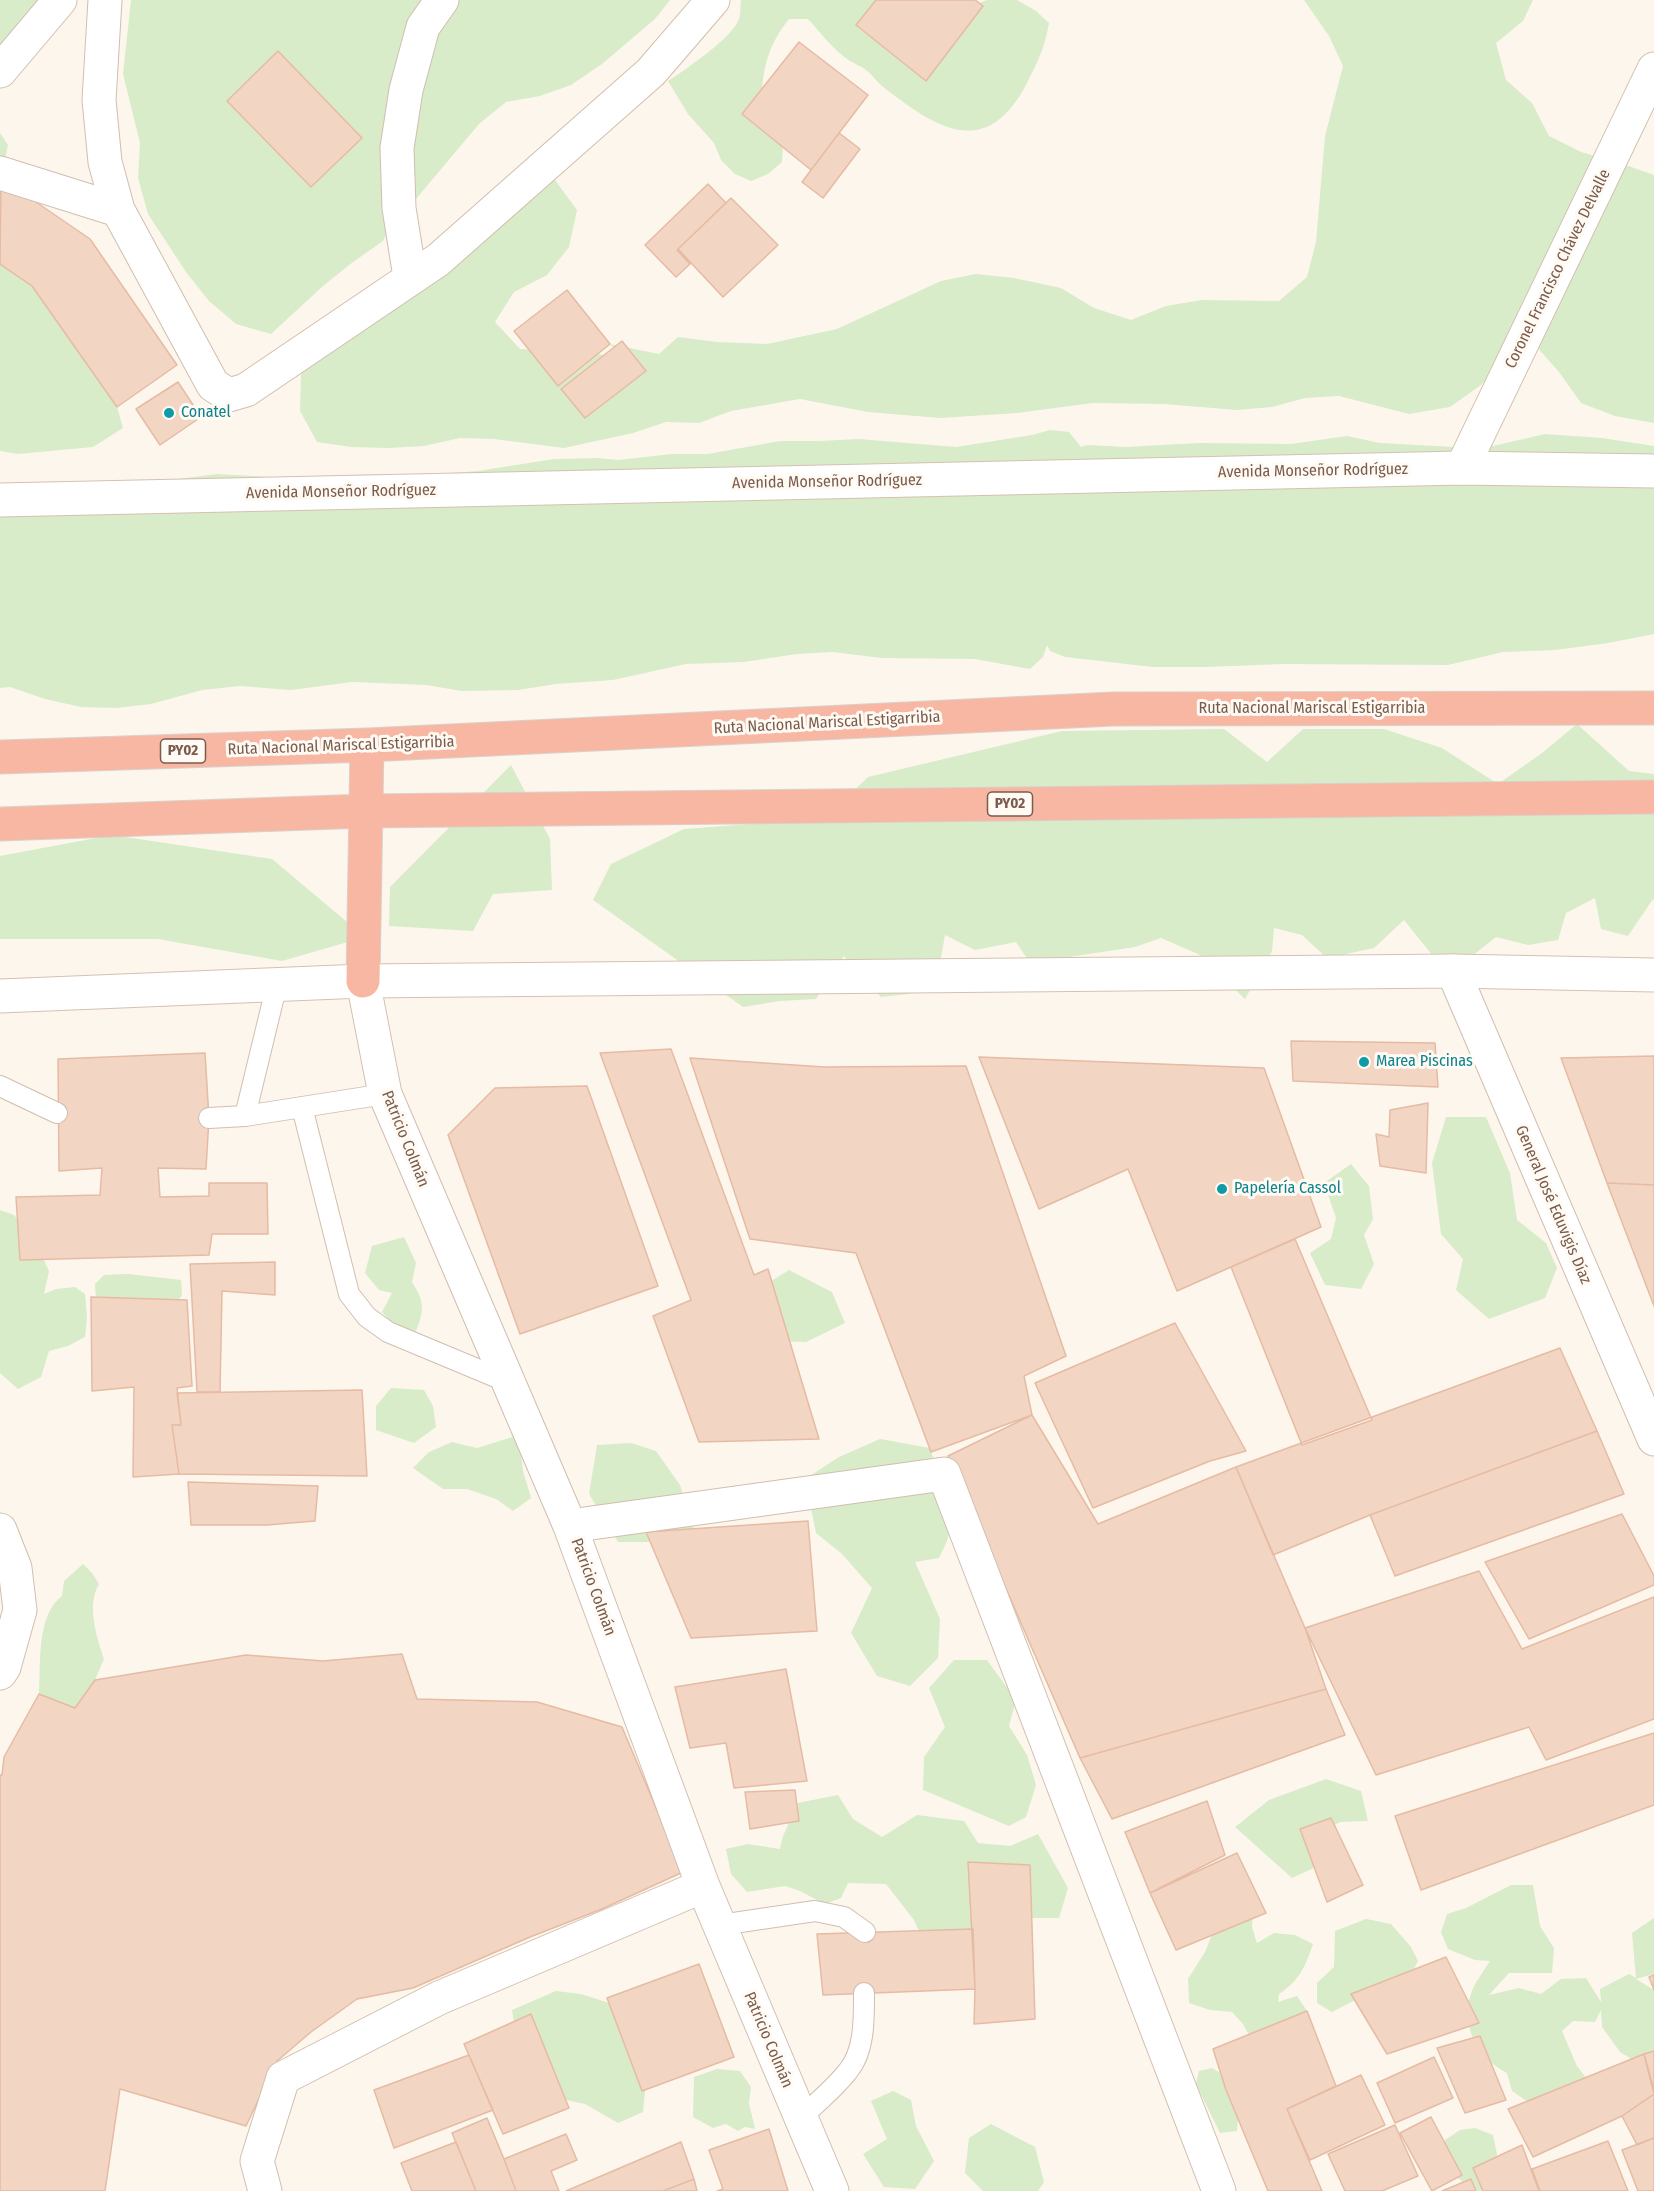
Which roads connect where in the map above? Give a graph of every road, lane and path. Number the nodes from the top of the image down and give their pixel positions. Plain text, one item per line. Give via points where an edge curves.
1 (60, 0) edge
2 (105, 0) edge
3 (442, 0) edge
4 (713, 0) edge
5 (1654, 69) edge
6 (0, 71) edge
7 (0, 173) edge
8 (118, 210) junction
9 (410, 277) junction
10 (1462, 468) junction
11 (1654, 471) edge
12 (0, 500) edge
13 (1654, 708) edge
14 (367, 746) junction
15 (0, 758) edge
16 (1654, 797) edge
17 (366, 811) junction
18 (0, 824) edge
19 (1453, 971) junction
20 (1654, 975) edge
21 (363, 981) junction
22 (277, 984) junction
23 (0, 996) edge
24 (0, 1086) edge
25 (385, 1094) junction
26 (302, 1107) junction
27 (57, 1113) dead end
28 (246, 1116) junction
29 (209, 1118) dead end
30 (508, 1382) junction
31 (1654, 1439) edge
32 (570, 1526) junction
33 (0, 1530) edge
34 (0, 1673) edge
35 (703, 1886) junction
36 (720, 1925) junction
37 (865, 1932) dead end
38 (864, 1993) dead end
39 (801, 2118) junction
40 (265, 2191) edge
41 (832, 2191) edge
42 (1219, 2191) edge

1 - 6 street
2 - 8 street via 99,100 105,162
3 - 9 street via 423,27 406,90 397,148 399,208
4 - 9 street via 651,72 438,260
5 - 10 street, Coronel Francisco Chávez Delvalle
7 - 8 street
8 - 9 street via 213,385 230,395 246,390
10 - 11 street, Avenida Monseñor Rodríguez
10 - 12 street, Avenida Monseñor Rodríguez
13 - 14 highway, Ruta Nacional Mariscal Estigarribia / PY02 via 1113,709
14 - 15 highway, Ruta Nacional Mariscal Estigarribia / PY02
14 - 17 highway
16 - 17 highway, PY02
17 - 18 highway, PY02
17 - 21 highway
19 - 20 street
19 - 21 street
19 - 31 street, General José Eduvigis Díaz
21 - 22 street
21 - 25 street, Patricio Colmán
22 - 23 street
22 - 28 lane
24 - 27 lane
25 - 26 lane
25 - 30 street, Patricio Colmán
26 - 28 lane
26 - 30 lane via 349,1294 368,1317 388,1332
28 - 29 lane
30 - 32 street, Patricio Colmán
32 - 35 street, Patricio Colmán
32 - 42 street via 944,1474
33 - 34 street via 15,1568 20,1611
35 - 36 street, Patricio Colmán
35 - 40 street via 439,1998 283,2078 257,2161
36 - 37 lane via 814,1911 844,1917
36 - 39 street, Patricio Colmán
38 - 39 lane via 860,2046 850,2070
39 - 41 street, Patricio Colmán

